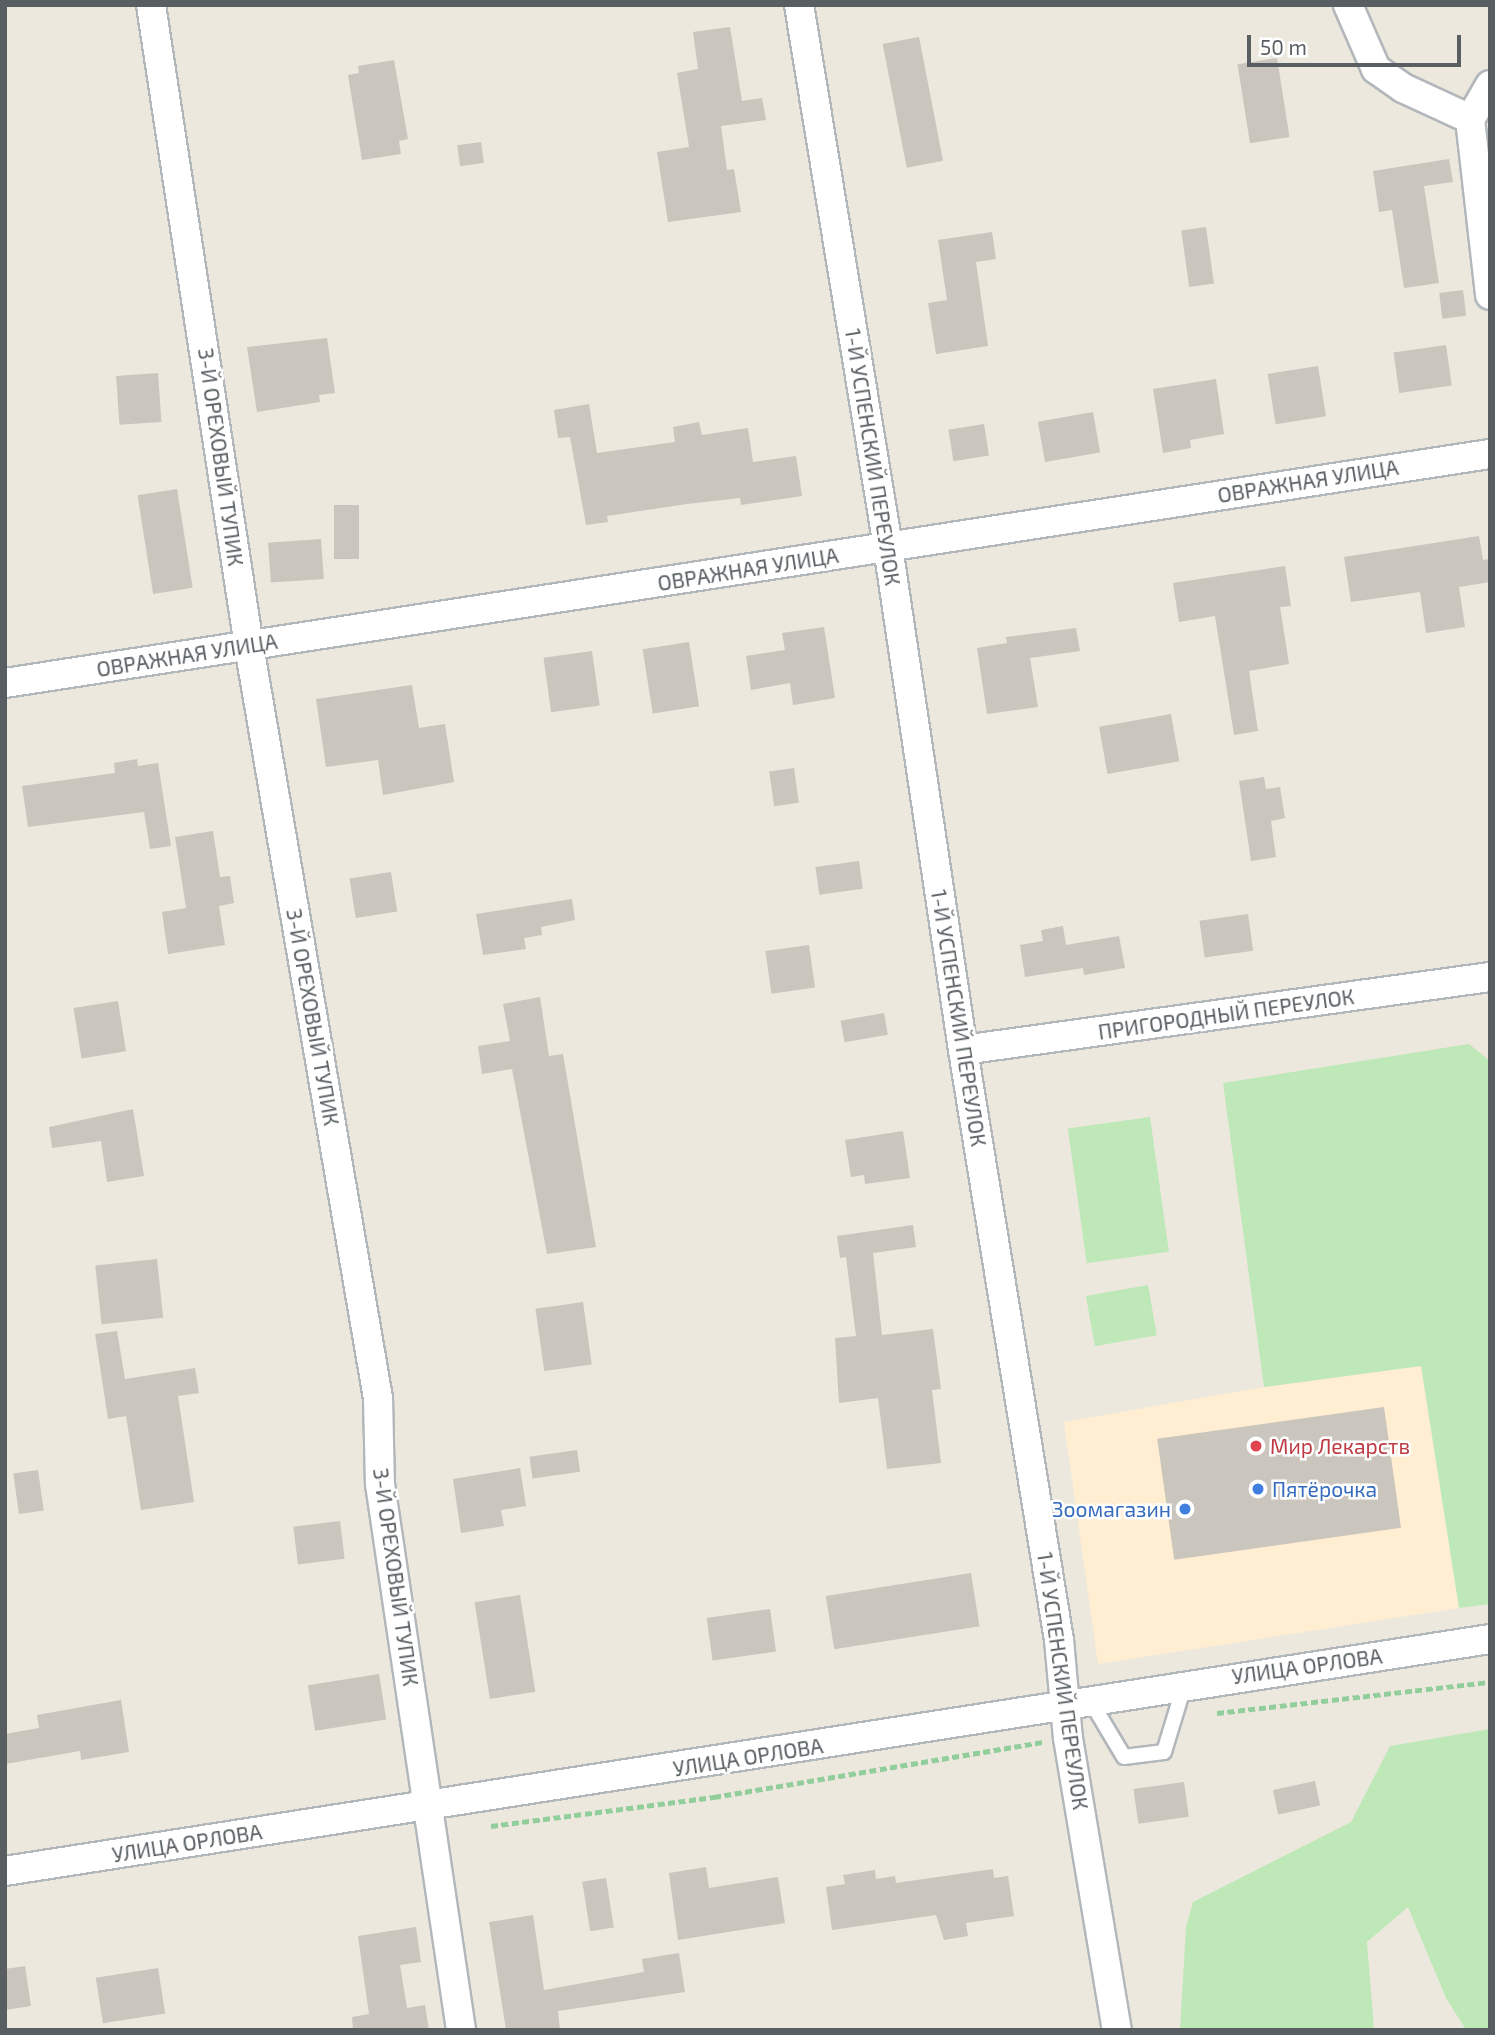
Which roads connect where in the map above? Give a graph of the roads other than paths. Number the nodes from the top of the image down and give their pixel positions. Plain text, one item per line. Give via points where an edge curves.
1 (151, 5) edge
2 (799, 5) edge
3 (1348, 5) edge
4 (1490, 85) edge
5 (1470, 119) junction
6 (1490, 295) edge
7 (1490, 454) edge
8 (888, 547) junction
9 (249, 646) junction
10 (5, 683) edge
11 (1490, 977) edge
12 (962, 1051) junction
13 (1490, 1639) edge
14 (1185, 1684) junction
15 (1078, 1702) junction
16 (428, 1807) junction
17 (5, 1871) edge
18 (461, 2030) edge
19 (1117, 2030) edge

1 - 9 street, 3-Й ОРЕХОВЫЙ ТУПИК
2 - 8 street, 1-Й УСПЕНСКИЙ ПЕРЕУЛОК
3 - 5 street via 1376,69 1403,88
4 - 5 street
5 - 6 street
7 - 8 street, ОВРАЖНАЯ УЛИЦА
8 - 9 street, ОВРАЖНАЯ УЛИЦА
8 - 12 street, 1-Й УСПЕНСКИЙ ПЕРЕУЛОК
9 - 10 street, ОВРАЖНАЯ УЛИЦА
9 - 16 street, 3-Й ОРЕХОВЫЙ ТУПИК via 378,1398 380,1485
11 - 12 street, ПРИГОРОДНЫЙ ПЕРЕУЛОК
12 - 15 street, 1-Й УСПЕНСКИЙ ПЕРЕУЛОК
13 - 14 street, УЛИЦА ОРЛОВА
14 - 15 street, УЛИЦА ОРЛОВА
14 - 15 lane via 1164,1752 1124,1757
15 - 16 street, УЛИЦА ОРЛОВА
15 - 19 street, 1-Й УСПЕНСКИЙ ПЕРЕУЛОК via 1068,1738
16 - 17 street, УЛИЦА ОРЛОВА
16 - 18 street, 3-Й ОРЕХОВЫЙ ТУПИК

